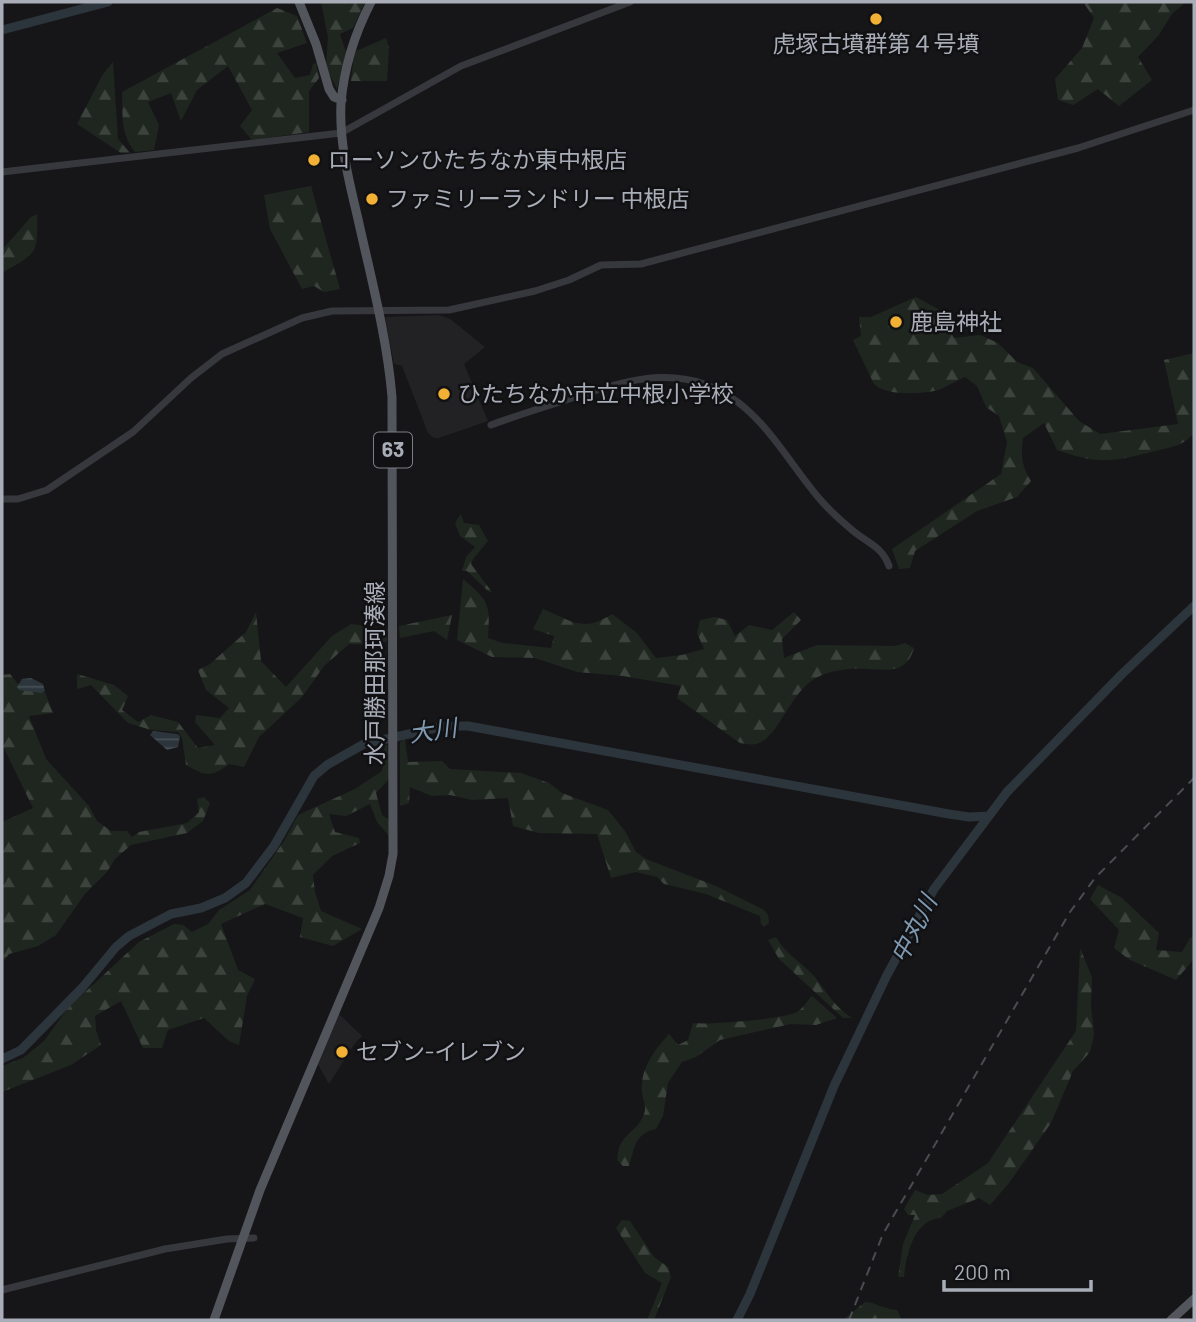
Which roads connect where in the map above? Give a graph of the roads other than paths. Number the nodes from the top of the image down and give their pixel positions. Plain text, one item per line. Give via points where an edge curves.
1 (299, 2) edge
2 (371, 2) edge
3 (630, 2) edge
4 (342, 100) junction
5 (1194, 110) edge
6 (341, 133) junction
7 (2, 172) edge
8 (378, 312) junction
9 (491, 425) dead end
10 (2, 499) edge
11 (889, 566) dead end
12 (254, 1238) dead end
13 (242, 1239) junction
14 (2, 1290) edge
15 (1194, 1299) edge
16 (214, 1320) edge
17 (1171, 1320) edge

1 - 4 main road via 329,89
2 - 4 main road, 水戸勝田那珂湊線 / 63 via 355,38
3 - 6 street via 460,66
4 - 6 main road, 水戸勝田那珂湊線 / 63
5 - 8 street via 1078,148 641,264 601,265 535,291 449,310
6 - 7 street
6 - 8 main road, 水戸勝田那珂湊線 / 63
8 - 10 street via 332,311 311,316 231,349 191,378 133,432 59,483 31,496
8 - 13 main road, 水戸勝田那珂湊線 / 63 via 393,397 395,835 387,885
9 - 11 street via 634,379 664,377 705,385 727,395 755,418 826,506 883,552
12 - 13 street
13 - 14 street via 165,1249
13 - 16 main road, 水戸勝田那珂湊線 / 63
15 - 17 main road

